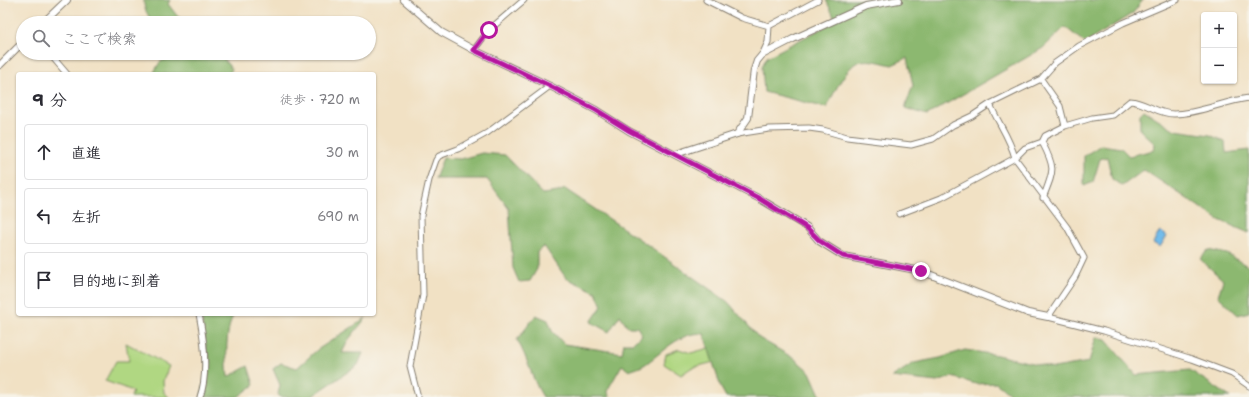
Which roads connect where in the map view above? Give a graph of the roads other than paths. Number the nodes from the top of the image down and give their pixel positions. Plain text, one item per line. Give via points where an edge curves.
1 (67, 0) edge
2 (404, 0) edge
3 (524, 0) edge
4 (706, 0) edge
5 (818, 0) edge
6 (899, 0) edge
7 (1177, 0) edge
8 (50, 16) edge
9 (769, 26) junction
10 (16, 49) edge
11 (474, 50) junction
12 (762, 55) junction
13 (55, 60) edge
14 (0, 65) edge
15 (65, 72) edge
16 (1041, 79) junction
17 (550, 86) junction
18 (1249, 98) edge
19 (990, 104) junction
20 (1065, 126) junction
21 (737, 134) junction
22 (1042, 142) junction
23 (676, 154) junction
24 (1015, 158) junction
25 (1043, 198) junction
26 (899, 214) dead end
27 (199, 316) edge
28 (1048, 317) junction
29 (1249, 386) edge
30 (200, 397) edge
31 (418, 397) edge

1 - 8 street
2 - 11 street via 441,32
3 - 11 street via 489,30
4 - 9 street via 742,18
5 - 9 street
6 - 12 street via 866,6
7 - 16 street via 1123,23 1079,46 1055,63
9 - 12 street via 768,42
10 - 14 street
11 - 17 street
12 - 21 street via 754,70 748,118
13 - 15 street
16 - 19 street
16 - 20 street via 1060,106
17 - 23 street
17 - 31 street via 487,133 439,156 436,160 421,216 423,295 410,366
18 - 20 street via 1175,114 1161,113 1139,101 1130,101 1112,115
19 - 21 street via 934,139 911,145 847,137 809,128 769,129
19 - 24 street via 1012,145
20 - 22 street via 1045,136
21 - 23 street
22 - 24 street via 1025,148
22 - 25 street via 1052,164 1053,175
23 - 28 street via 784,212 843,256 921,271 1028,313
24 - 25 street
24 - 26 street via 941,198
25 - 28 street via 1067,227 1084,258 1075,277
27 - 30 street via 204,358
28 - 29 street via 1104,331 1192,359 1232,374

